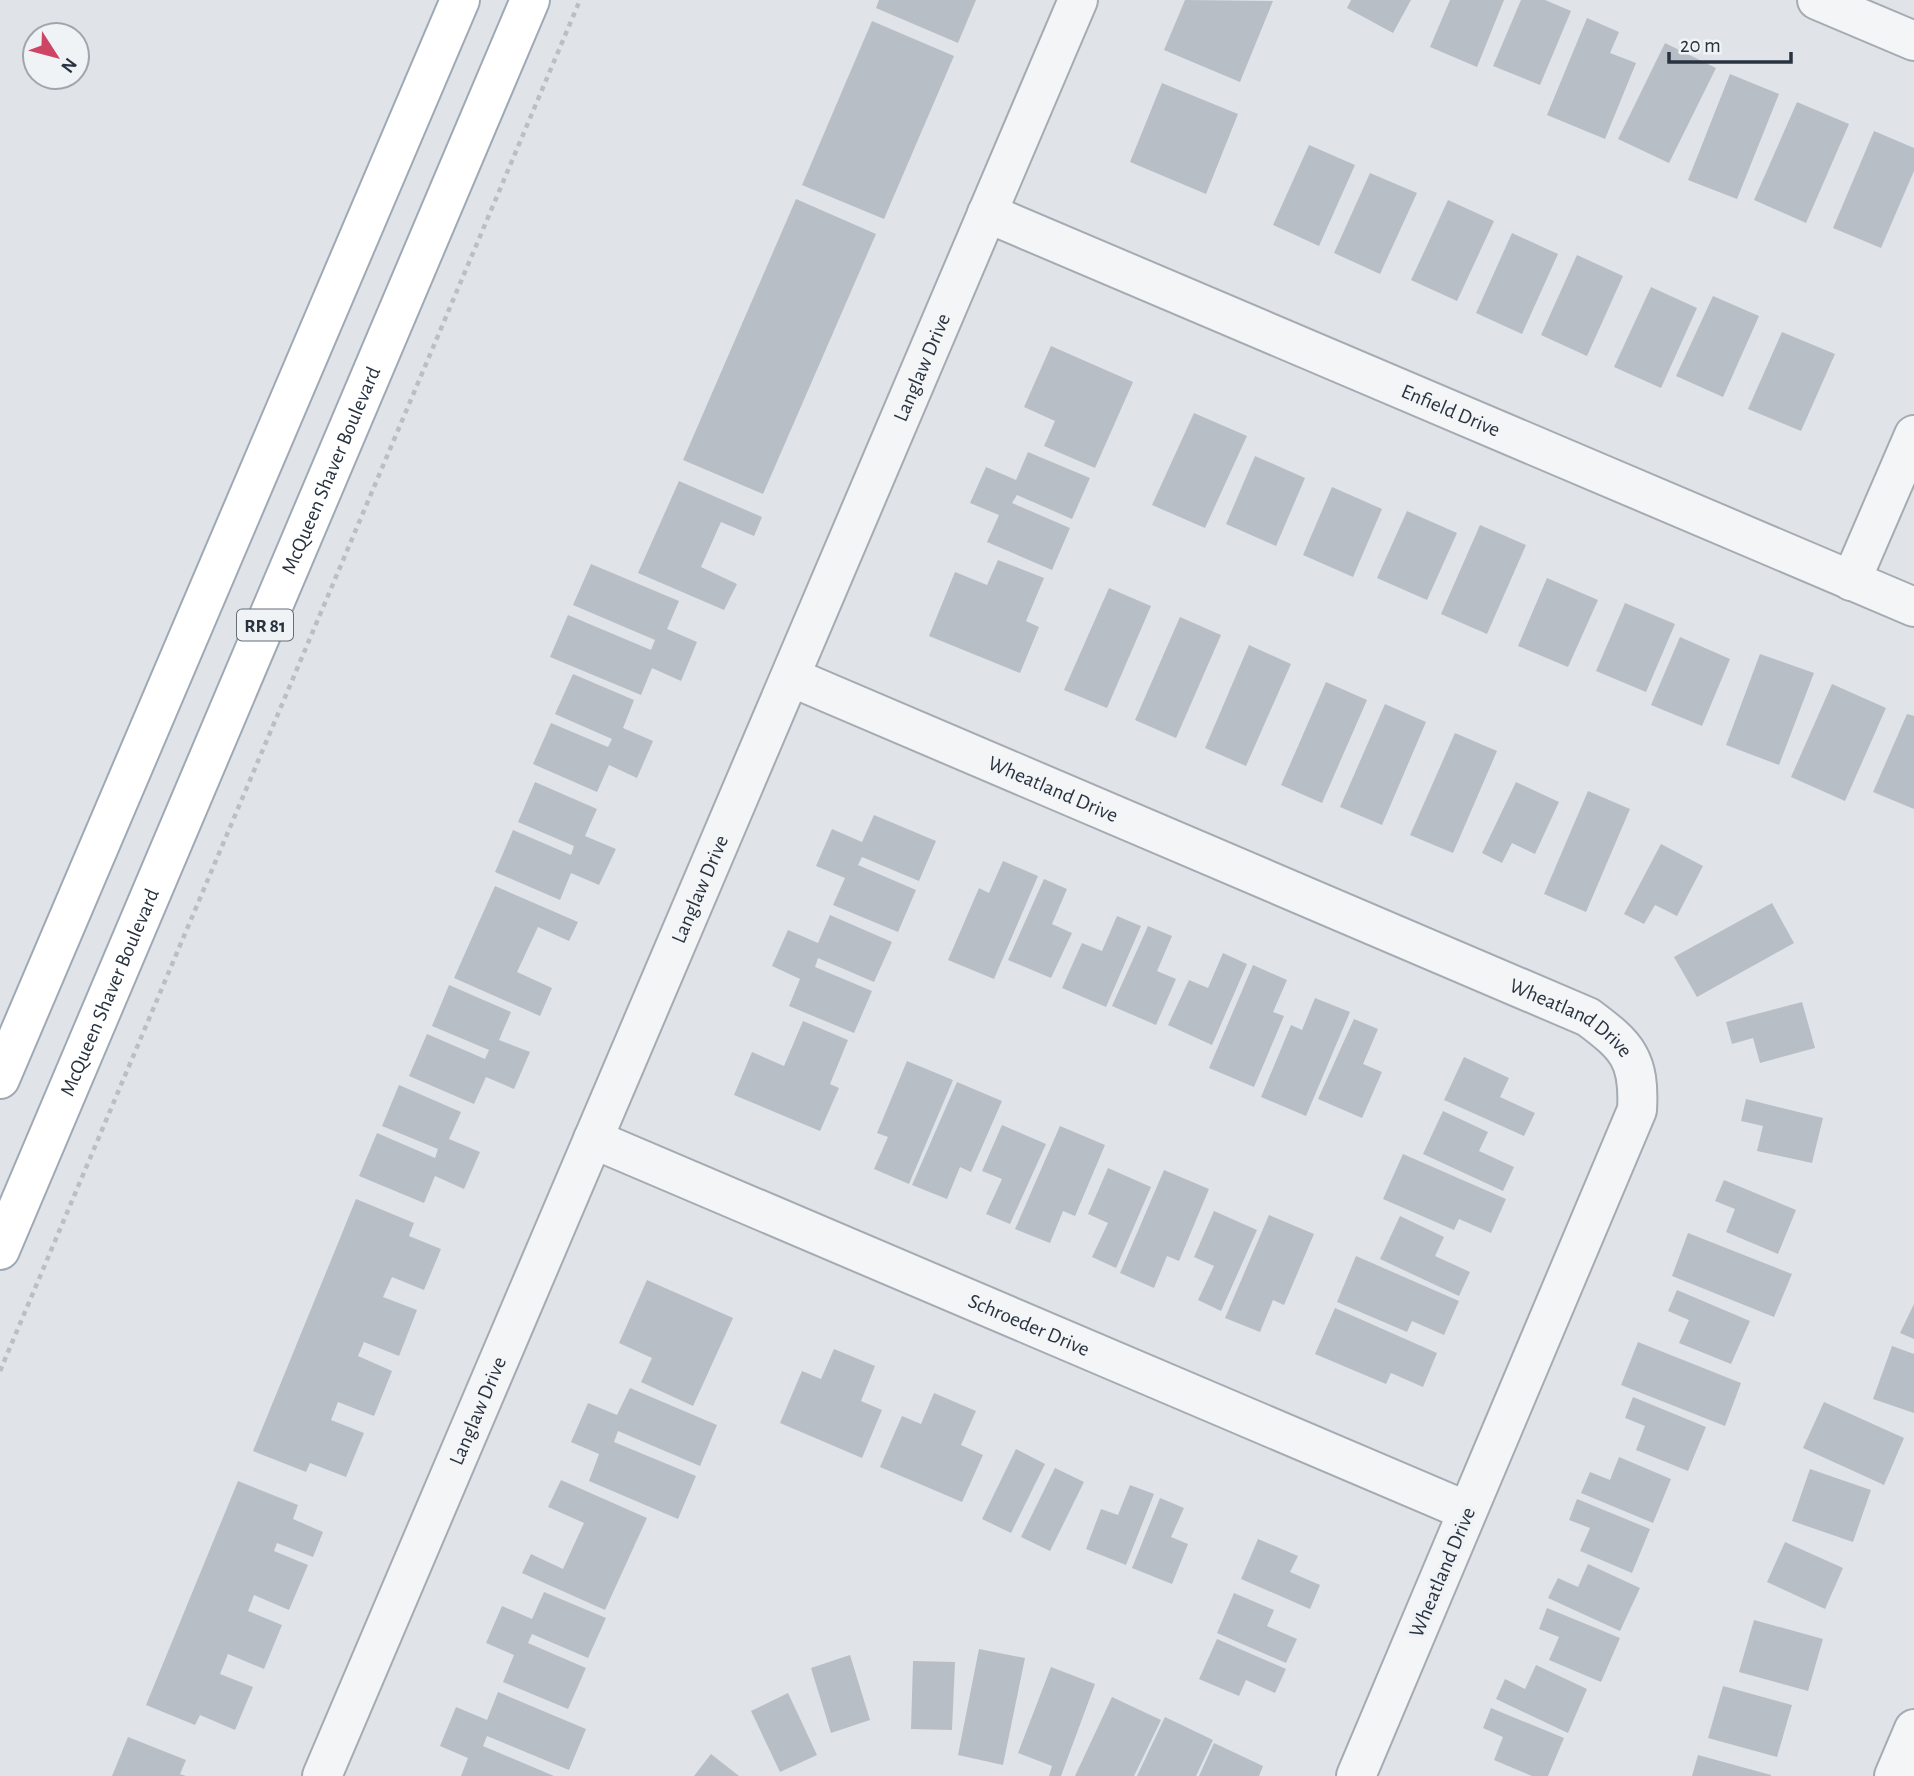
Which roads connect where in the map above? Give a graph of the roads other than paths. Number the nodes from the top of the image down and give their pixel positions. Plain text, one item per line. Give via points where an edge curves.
1 (460, 0) edge
2 (530, 0) edge
3 (1078, 0) edge
4 (1817, 0) edge
5 (1914, 41) edge
6 (987, 213) junction
7 (1914, 435) edge
8 (1852, 580) junction
9 (1914, 607) edge
10 (791, 677) junction
11 (0, 1079) edge
12 (593, 1139) junction
13 (0, 1250) edge
14 (1467, 1511) junction
15 (1914, 1729) edge
16 (322, 1776) edge
17 (1356, 1776) edge
18 (1894, 1776) edge

1 - 11 main road
2 - 13 main road, McQueen Shaver Boulevard / RR 81
3 - 6 street, Langlaw Drive
4 - 5 street
6 - 8 street, Enfield Drive
6 - 10 street, Langlaw Drive
7 - 8 street
8 - 9 street, Enfield Drive
10 - 12 street, Langlaw Drive
10 - 14 street, Wheatland Drive via 1588,1017 1618,1038 1634,1065 1639,1087 1637,1110
12 - 14 street, Schroeder Drive
12 - 16 street, Langlaw Drive
14 - 17 street, Wheatland Drive
15 - 18 street

